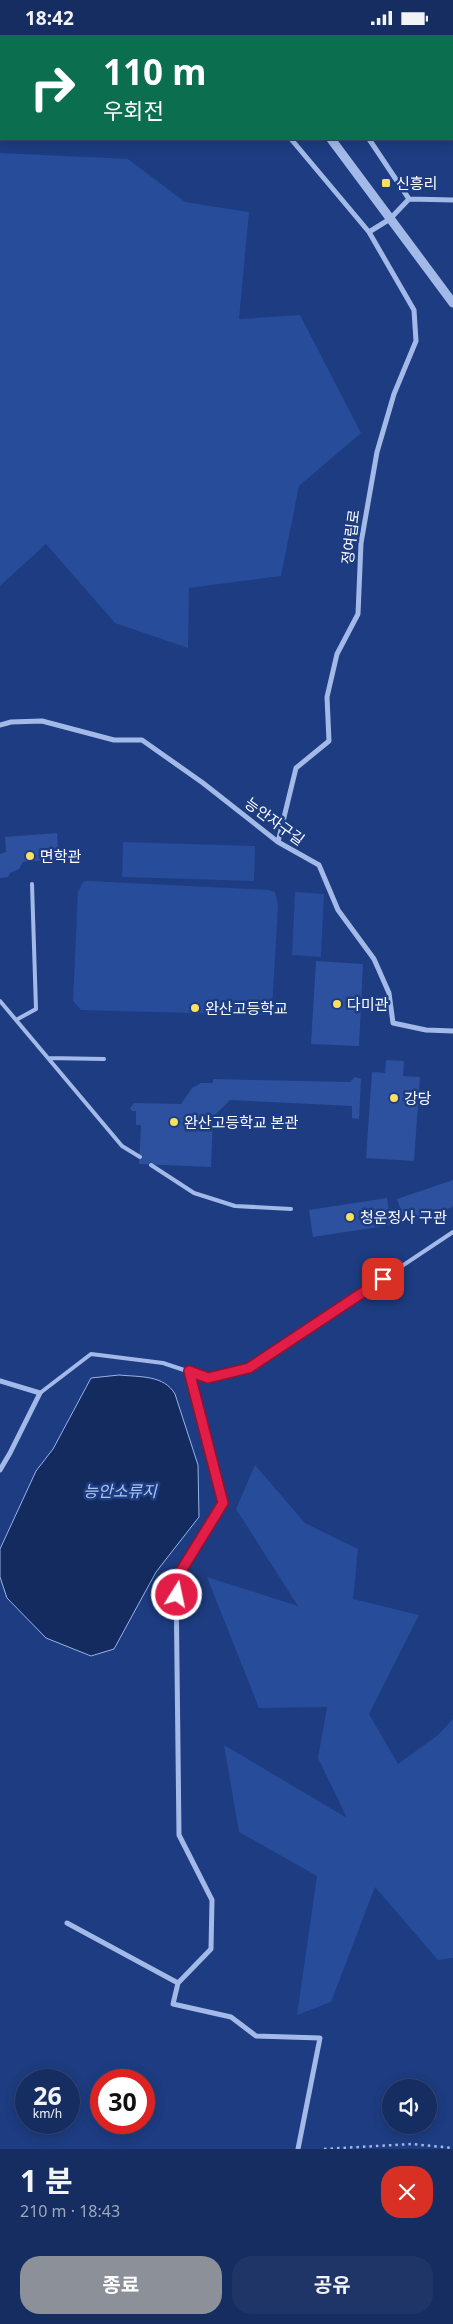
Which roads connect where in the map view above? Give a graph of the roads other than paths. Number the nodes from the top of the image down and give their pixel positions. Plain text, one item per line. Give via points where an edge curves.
1 (292, 140) edge
2 (332, 140) edge
3 (370, 140) edge
4 (409, 199) junction
5 (453, 200) edge
6 (390, 219) junction
7 (369, 232) junction
8 (453, 303) edge
9 (0, 725) edge
10 (278, 842) junction
11 (32, 884) dead end
12 (0, 1001) edge
13 (16, 1019) junction
14 (453, 1031) edge
15 (48, 1058) junction
16 (104, 1059) dead end
17 (140, 1157) dead end
18 (152, 1165) dead end
19 (291, 1209) dead end
20 (453, 1232) edge
21 (189, 1371) junction
22 (0, 1381) edge
23 (40, 1393) junction
24 (0, 1470) edge
25 (67, 1923) dead end
26 (178, 1983) junction
27 (298, 2149) edge

1 - 7 street, 정여립로
2 - 6 street
3 - 4 street
4 - 5 street
4 - 6 street
6 - 7 street
6 - 8 street
7 - 10 street, 정여립로 via 414,310 416,341 394,394 377,451 361,543 358,614 337,653 327,697 329,741 296,768
9 - 10 street, 능안자구길 via 42,721 114,740 142,741 203,783
10 - 14 street, 능안자구길 via 319,865 338,910 374,959 389,993 393,1023 426,1030
11 - 13 lane via 36,1009
12 - 13 lane
13 - 15 lane
15 - 16 lane
15 - 17 lane via 122,1146
18 - 19 lane via 194,1193 218,1201 234,1206
20 - 21 lane via 249,1368 208,1378
21 - 23 lane via 162,1363 91,1354
21 - 26 street via 223,1503 176,1579 179,1835 212,1900 211,1949
22 - 23 street
23 - 24 street
25 - 26 street
26 - 27 street via 173,2003 231,2017 256,2036 320,2038

